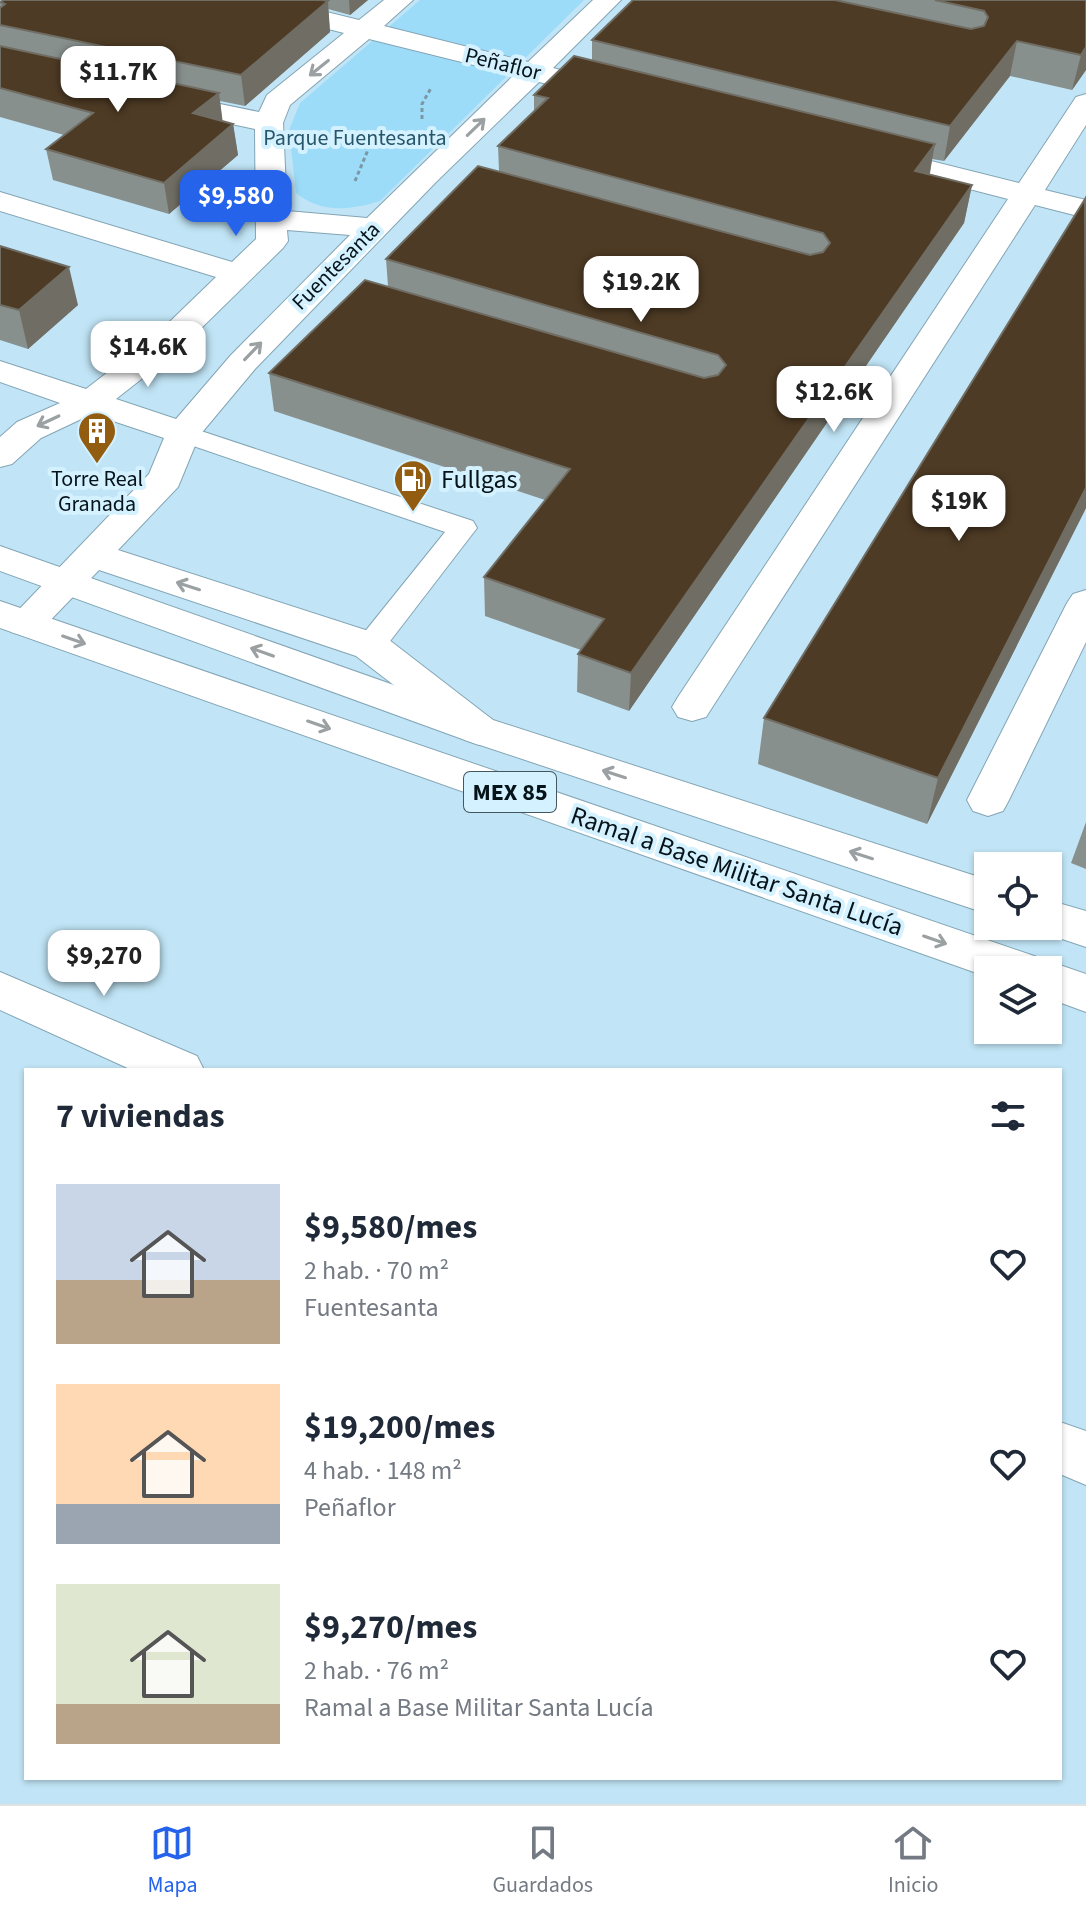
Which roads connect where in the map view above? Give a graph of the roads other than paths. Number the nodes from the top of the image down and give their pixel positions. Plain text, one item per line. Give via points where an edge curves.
1 (246, 0) edge
2 (400, 0) edge
3 (608, 0) edge
4 (366, 30) junction
5 (533, 72) junction
6 (134, 94) edge
7 (641, 98) edge
8 (1086, 103) edge
9 (270, 134) junction
10 (841, 148) edge
11 (1025, 193) junction
12 (0, 201) edge
13 (1086, 209) edge
14 (272, 219) junction
15 (374, 228) junction
16 (238, 274) junction
17 (0, 371) edge
18 (93, 400) junction
19 (183, 433) junction
20 (0, 456) edge
21 (0, 558) edge
22 (80, 568) junction
23 (1086, 603) edge
24 (12, 618) edge
25 (370, 646) junction
26 (692, 707) dead end
27 (479, 730) junction
28 (988, 800) dead end
29 (974, 892) edge
30 (1062, 921) edge
31 (1086, 929) edge
32 (981, 956) edge
33 (1062, 984) edge
34 (0, 990) edge
35 (1086, 993) edge
36 (176, 1068) edge
37 (1062, 1449) edge
38 (1086, 1458) edge

1 - 4 street, Peñaflor
2 - 4 street
3 - 5 street, Fuentesanta
4 - 5 street, Peñaflor
4 -> 9 street via 277,101
5 - 7 street, Peñaflor
15 -> 5 street, Fuentesanta via 440,181
6 - 9 street
8 - 11 street
9 - 14 street
10 - 11 street
11 - 13 street
11 - 26 street
12 - 16 street
14 - 15 street
14 - 16 street via 272,241
19 -> 15 street, Fuentesanta via 243,362 329,293
16 - 18 street via 169,341
17 - 18 street
18 - 19 street
18 -> 20 street via 29,430
19 - 22 street, Fuentesanta via 165,479
19 - 25 lane via 463,528
21 - 22 street, Ramal a Base Militar Santa Lucía / MEX 85
22 - 24 street, Fuentesanta
25 -> 22 street
27 -> 22 street, Ramal a Base Militar Santa Lucía / MEX 85
23 - 28 street
24 -> 32 street, Ramal a Base Militar Santa Lucía / MEX 85
25 - 27 street
29 -> 27 street, Ramal a Base Militar Santa Lucía / MEX 85
30 - 31 street
33 - 35 street
34 - 36 street
37 - 38 street

